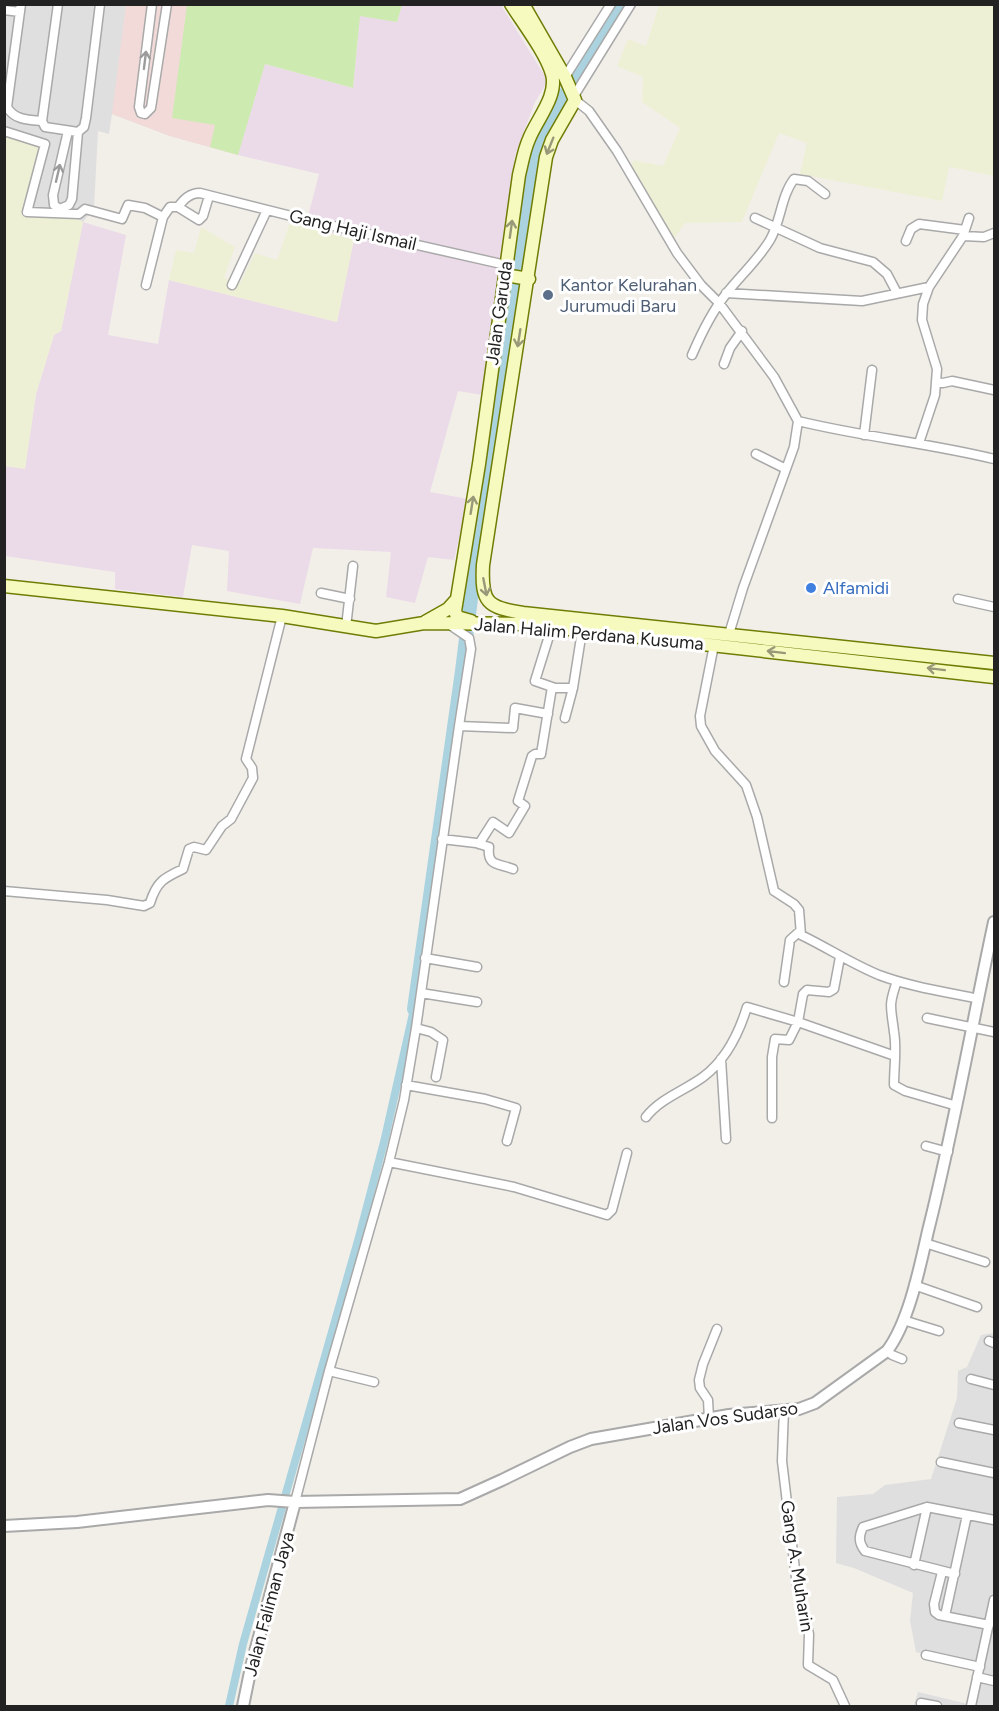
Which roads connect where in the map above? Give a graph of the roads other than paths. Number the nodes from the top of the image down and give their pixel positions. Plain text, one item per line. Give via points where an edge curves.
1 (58, 4) edge
2 (100, 4) edge
3 (152, 4) edge
4 (167, 4) edge
5 (512, 4) edge
6 (611, 4) edge
7 (631, 4) edge
8 (528, 6) edge
9 (20, 8) edge
10 (4, 10) edge
11 (4, 46) edge
12 (15, 47) junction
13 (566, 78) junction
14 (574, 97) junction
15 (42, 121) junction
16 (4, 131) edge
17 (73, 131) junction
18 (205, 194) junction
19 (825, 194) dead end
20 (178, 207) junction
21 (267, 210) junction
22 (163, 217) junction
23 (755, 218) dead end
24 (969, 218) dead end
25 (777, 228) junction
26 (994, 232) edge
27 (964, 233) junction
28 (906, 242) dead end
29 (507, 272) junction
30 (527, 279) junction
31 (146, 285) dead end
32 (232, 285) dead end
33 (929, 287) junction
34 (897, 293) junction
35 (726, 294) junction
36 (719, 303) junction
37 (742, 332) junction
38 (692, 355) dead end
39 (724, 364) dead end
40 (872, 370) dead end
41 (936, 382) junction
42 (994, 390) edge
43 (798, 421) junction
44 (864, 435) junction
45 (920, 443) junction
46 (756, 454) dead end
47 (994, 459) edge
48 (786, 469) junction
49 (353, 566) dead end
50 (4, 586) edge
51 (321, 592) dead end
52 (457, 598) junction
53 (350, 599) junction
54 (958, 599) dead end
55 (493, 607) joint
56 (994, 607) edge
57 (282, 616) junction
58 (424, 622) junction
59 (468, 624) junction
60 (346, 627) junction
61 (550, 627) junction
62 (582, 631) junction
63 (729, 634) junction
64 (816, 643) junction
65 (714, 645) junction
66 (877, 649) junction
67 (815, 656) junction
68 (994, 663) edge
69 (876, 664) junction
70 (994, 677) edge
71 (552, 687) junction
72 (573, 688) junction
73 (548, 714) junction
74 (566, 718) dead end
75 (459, 726) junction
76 (442, 839) junction
77 (479, 844) junction
78 (513, 869) dead end
79 (4, 891) edge
80 (994, 922) edge
81 (800, 931) junction
82 (840, 957) junction
83 (425, 958) junction
84 (477, 967) dead end
85 (897, 981) junction
86 (784, 982) dead end
87 (421, 993) junction
88 (979, 999) junction
89 (477, 1002) dead end
90 (927, 1018) dead end
91 (798, 1022) junction
92 (416, 1028) junction
93 (973, 1028) junction
94 (994, 1032) edge
95 (895, 1056) junction
96 (721, 1059) junction
97 (436, 1077) dead end
98 (406, 1085) junction
99 (957, 1106) junction
100 (646, 1117) dead end
101 (772, 1118) dead end
102 (726, 1139) dead end
103 (507, 1142) dead end
104 (926, 1146) dead end
105 (948, 1152) junction
106 (627, 1153) dead end
107 (388, 1162) junction
108 (925, 1244) junction
109 (985, 1262) dead end
110 (914, 1285) junction
111 (977, 1306) dead end
112 (903, 1320) junction
113 (717, 1329) dead end
114 (939, 1331) dead end
115 (887, 1351) junction
116 (902, 1359) dead end
117 (329, 1371) junction
118 (971, 1379) dead end
119 (374, 1382) dead end
120 (994, 1385) edge
121 (784, 1409) junction
122 (709, 1418) junction
123 (959, 1423) dead end
124 (994, 1430) edge
125 (941, 1462) dead end
126 (994, 1473) edge
127 (293, 1502) junction
128 (927, 1507) junction
129 (967, 1515) junction
130 (994, 1520) edge
131 (4, 1526) edge
132 (914, 1565) junction
133 (942, 1572) junction
134 (955, 1575) junction
135 (994, 1600) edge
136 (945, 1616) junction
137 (989, 1625) junction
138 (926, 1655) dead end
139 (980, 1667) junction
140 (977, 1677) junction
141 (994, 1681) edge
142 (921, 1703) dead end
143 (243, 1707) edge
144 (846, 1707) edge
145 (937, 1707) edge
146 (971, 1707) edge

1 - 15 street
2 - 17 street via 86,118 84,127
4 -> 3 street via 151,108 145,114 139,107
29 -> 5 main road, Jalan Garuda via 519,175 528,140 553,86 552,74
6 - 13 street
7 - 14 street
8 - 13 main road
9 - 10 street
9 - 12 street
11 - 12 street
12 - 15 street via 7,107 16,116
13 - 14 main road
14 -> 30 main road, Jalan Garuda via 546,157
14 - 36 street via 589,111 617,152 677,253
15 - 17 street via 45,127
16 - 22 street via 45,144 27,212 79,214 85,209 122,219 128,205
17 -> 17 street via 72,199 69,206 60,209 54,205 53,195
18 - 20 street via 193,193
18 - 20 street via 200,220
18 - 21 street, Gang Haji Ismail
19 - 25 street via 808,181 794,179
20 - 22 street via 170,207
21 - 29 street, Gang Haji Ismail
21 - 32 street
22 - 31 street
23 - 25 street
24 - 27 street
25 - 34 street via 820,248 873,262 887,274
25 - 35 street
26 - 27 street via 984,237
27 - 28 street via 920,224 911,229
27 - 33 street
29 - 30 main road
52 -> 29 main road, Jalan Garuda
30 -> 55 main road, Jalan Garuda via 483,565 485,593
33 - 34 street
33 - 41 street via 922,304 922,320 937,369
34 - 35 street via 862,301
35 - 36 street
36 - 37 street
36 - 38 street
37 - 39 street
37 - 43 street via 774,376
40 - 44 street
41 - 42 street via 952,381
41 - 45 street
43 - 44 street
43 - 48 street
44 - 45 street
45 - 47 street
46 - 48 street
48 - 63 street
49 - 53 street
50 - 57 main road, Jalan Halim Perdana Kusuma
51 - 53 street
52 - 58 main road via 436,617
52 - 59 main road, Jalan Garuda via 457,617
53 - 60 street
54 - 56 street
55 - 63 main road, Jalan Halim Perdana Kusuma
57 - 60 main road, Jalan Halim Perdana Kusuma
57 - 79 street via 246,759 254,778 231,819 206,850 189,849 183,869 163,878 150,903 144,906
58 - 59 main road, Jalan Halim Perdana Kusuma
58 - 60 main road, Jalan Halim Perdana Kusuma via 376,631
59 - 61 main road, Jalan Halim Perdana Kusuma
59 - 75 street via 471,649
61 - 62 main road, Jalan Halim Perdana Kusuma
61 - 71 street via 535,681
62 - 65 main road, Jalan Halim Perdana Kusuma
62 - 72 street
63 - 64 main road, Jalan Halim Perdana Kusuma
64 - 66 main road, Jalan Halim Perdana Kusuma
64 - 67 main road
67 -> 65 main road, Jalan Halim Perdana Kusuma
65 - 81 street via 701,726 715,751 746,785 774,891 799,910
66 - 68 main road, Jalan Halim Perdana Kusuma
66 - 69 main road
67 - 69 main road, Jalan Halim Perdana Kusuma
70 -> 69 main road, Jalan Halim Perdana Kusuma
71 - 72 street
71 - 73 street
72 - 74 street
73 - 75 street via 515,708 513,728
73 - 77 street via 541,754 532,756 518,801 525,806 519,818 509,833 493,822
75 - 76 street
76 - 77 street
76 - 83 street via 438,894
77 - 78 street via 489,847 490,861
80 - 88 street, Jalan Vos Sudarso
81 - 82 street
81 - 86 street via 790,940
82 - 85 street
82 - 91 street via 834,989 829,993 807,990
83 - 84 street
83 - 87 street
85 - 88 street
85 - 95 street via 890,1001
87 - 89 street
87 - 92 street
88 - 93 street, Jalan Vos Sudarso
90 - 93 street
91 - 95 street
91 - 96 street via 747,1007 740,1030
91 - 101 street via 789,1040 775,1040
92 - 97 street via 443,1040
92 - 98 street
93 - 94 street
93 - 99 street, Jalan Vos Sudarso
95 - 99 street via 894,1085
96 - 100 street via 704,1077 655,1106
96 - 102 street
98 - 103 street via 516,1108
98 - 107 street
99 - 105 street, Jalan Vos Sudarso
104 - 105 street
105 - 108 street, Jalan Vos Sudarso
106 - 107 street via 612,1210 607,1215 514,1187
107 - 117 street
108 - 109 street
108 - 110 street, Jalan Vos Sudarso
110 - 111 street
110 - 112 street, Jalan Vos Sudarso
112 - 114 street
112 - 115 street, Jalan Vos Sudarso
113 - 122 street via 699,1380 708,1400
115 - 116 street
115 - 121 street, Jalan Vos Sudarso via 815,1403
117 - 119 street
117 - 127 street
118 - 120 street
121 - 122 street, Jalan Vos Sudarso
121 - 144 street, Gang A. Muharin via 782,1461 797,1586 809,1634 808,1665 833,1680
122 - 127 street, Jalan Vos Sudarso via 579,1443 460,1499
123 - 124 street
125 - 126 street
127 - 131 street, Jalan Vos Sudarso via 268,1500 77,1522
127 - 143 street, Jalan Faliman Jaya
128 - 129 street
128 - 132 street
128 - 132 street via 863,1527 860,1535 865,1551
129 - 130 street
129 - 134 street
132 - 133 street
133 - 134 street
133 - 136 street via 934,1608
134 - 136 street
135 - 137 street
136 - 137 street
137 - 139 street
138 - 139 street
139 - 140 street
140 - 141 street
140 - 146 street
142 - 145 street

